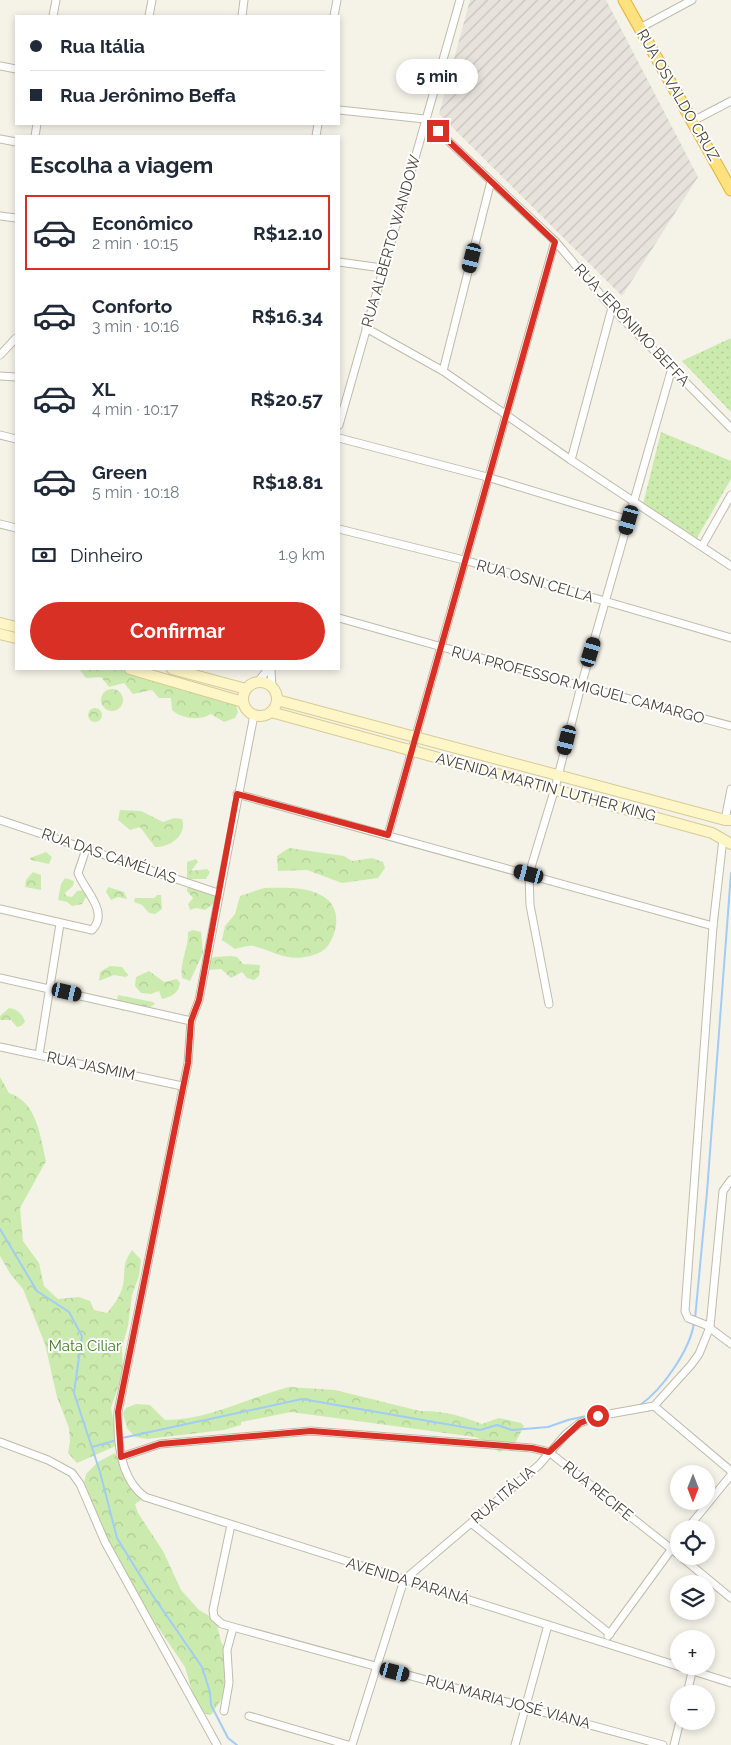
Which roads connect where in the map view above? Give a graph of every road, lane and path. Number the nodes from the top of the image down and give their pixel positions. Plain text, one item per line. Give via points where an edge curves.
1 (56, 0) edge
2 (152, 0) edge
3 (244, 0) edge
4 (337, 0) edge
5 (460, 0) edge
6 (624, 0) edge
7 (692, 0) edge
8 (53, 15) edge
9 (149, 15) edge
10 (242, 15) edge
11 (334, 15) edge
12 (640, 28) junction
13 (0, 66) edge
14 (15, 69) edge
15 (731, 101) edge
16 (340, 110) edge
17 (425, 119) junction
18 (694, 121) junction
19 (0, 139) edge
20 (15, 142) edge
21 (491, 182) junction
22 (731, 190) edge
23 (0, 216) edge
24 (15, 218) edge
25 (555, 242) junction
26 (340, 262) edge
27 (382, 268) junction
28 (612, 308) junction
29 (366, 328) junction
30 (15, 339) edge
31 (0, 355) edge
32 (672, 368) junction
33 (444, 371) junction
34 (0, 376) edge
35 (15, 377) edge
36 (504, 414) junction
37 (340, 420) edge
38 (731, 428) edge
39 (0, 435) edge
40 (340, 438) edge
41 (15, 439) edge
42 (571, 460) junction
43 (487, 477) junction
44 (731, 495) edge
45 (634, 502) junction
46 (629, 520) junction
47 (0, 524) edge
48 (15, 528) edge
49 (340, 529) edge
50 (702, 546) junction
51 (464, 560) junction
52 (731, 566) edge
53 (606, 601) junction
54 (340, 618) edge
55 (0, 623) edge
56 (15, 627) edge
57 (0, 634) edge
58 (15, 638) edge
59 (731, 638) edge
60 (439, 647) junction
61 (133, 670) edge
62 (176, 670) edge
63 (269, 670) edge
64 (270, 670) edge
65 (258, 682) junction
66 (581, 686) junction
67 (272, 688) junction
68 (246, 689) junction
69 (277, 700) junction
70 (243, 702) junction
71 (271, 712) junction
72 (254, 715) junction
73 (731, 726) edge
74 (415, 738) junction
75 (412, 750) junction
76 (558, 776) junction
77 (555, 788) junction
78 (731, 789) edge
79 (237, 794) junction
80 (647, 800) junction
81 (643, 814) junction
82 (0, 820) edge
83 (728, 820) edge
84 (388, 835) junction
85 (727, 842) edge
86 (86, 849) junction
87 (529, 874) junction
88 (218, 893) junction
89 (0, 908) edge
90 (60, 924) junction
91 (713, 926) junction
92 (0, 978) edge
93 (49, 988) junction
94 (549, 1004) dead end
95 (191, 1021) junction
96 (0, 1047) edge
97 (39, 1055) junction
98 (182, 1086) junction
99 (731, 1180) edge
100 (723, 1209) junction
101 (731, 1215) edge
102 (710, 1327) junction
103 (731, 1344) edge
104 (654, 1406) junction
105 (0, 1442) edge
106 (549, 1452) junction
107 (121, 1457) junction
108 (731, 1473) edge
109 (694, 1520) edge
110 (471, 1523) junction
111 (231, 1525) junction
112 (670, 1548) edge
113 (670, 1550) edge
114 (690, 1565) edge
115 (404, 1580) junction
116 (731, 1598) edge
117 (548, 1624) junction
118 (233, 1628) junction
119 (610, 1634) junction
120 (604, 1642) junction
121 (670, 1664) edge
122 (376, 1667) junction
123 (704, 1675) edge
124 (731, 1682) edge
125 (526, 1707) junction
126 (224, 1711) dead end
127 (249, 1716) dead end
128 (678, 1730) edge
129 (217, 1745) edge
130 (348, 1745) edge
131 (352, 1745) edge
132 (515, 1745) edge
133 (663, 1745) edge
134 (674, 1745) edge

1 - 8 street
2 - 9 street
3 - 10 street
4 - 11 street
5 - 17 street, RUA ALBERTO WANDOW
6 - 12 highway, RUA OSVALDO CRUZ
7 - 12 street
12 - 18 highway, RUA OSVALDO CRUZ
13 - 14 street
15 - 18 street
16 - 17 street
17 - 21 street, RUA JERÔNIMO BEFFA
17 - 27 street, RUA ALBERTO WANDOW
18 - 22 highway, RUA OSVALDO CRUZ
19 - 20 street
21 - 25 street, RUA JERÔNIMO BEFFA
21 - 33 street
23 - 24 street
25 - 28 street, RUA JERÔNIMO BEFFA
25 - 36 street
26 - 27 street
27 - 29 street, RUA ALBERTO WANDOW
28 - 32 street, RUA JERÔNIMO BEFFA
28 - 42 street
29 - 33 street
29 - 37 street, RUA ALBERTO WANDOW
30 - 31 street
32 - 38 street, RUA JERÔNIMO BEFFA
32 - 45 street
33 - 36 street
34 - 35 street
36 - 42 street
36 - 43 street
39 - 41 street
40 - 43 street
42 - 45 street
43 - 46 street
43 - 51 street
44 - 50 street
45 - 46 street
45 - 50 street
46 - 53 street
47 - 48 street
49 - 51 street, RUA OSNI CELLA
50 - 52 street
51 - 53 street, RUA OSNI CELLA
51 - 60 street
53 - 59 street, RUA OSNI CELLA
53 - 66 street
54 - 60 street, RUA PROFESSOR MIGUEL CAMARGO
55 - 56 main road
57 - 58 main road
60 - 66 street, RUA PROFESSOR MIGUEL CAMARGO
60 - 74 street
61 - 70 main road
62 - 68 main road
63 - 65 street
64 - 67 street
65 - 67 main road
65 - 68 main road
66 - 73 street, RUA PROFESSOR MIGUEL CAMARGO
66 - 76 street
67 - 69 main road
68 - 70 main road
69 - 71 main road
69 - 74 main road, AVENIDA MARTIN LUTHER KING
70 - 72 main road via 244,708
71 - 72 main road
71 - 75 main road, AVENIDA MARTIN LUTHER KING
72 - 79 street, AVENIDA PARANÁ
74 - 75 street
74 - 76 main road, AVENIDA MARTIN LUTHER KING
75 - 77 main road, AVENIDA MARTIN LUTHER KING
75 - 84 street
76 - 77 street
76 - 80 main road, AVENIDA MARTIN LUTHER KING
77 - 81 main road, AVENIDA MARTIN LUTHER KING
77 - 87 street
78 - 83 street
79 - 84 street
79 - 88 street, AVENIDA PARANÁ
80 - 81 main road
80 - 83 main road, AVENIDA MARTIN LUTHER KING
81 - 85 main road, AVENIDA MARTIN LUTHER KING via 712,833
82 - 86 street, RUA DAS CAMÉLIAS
83 - 85 main road via 722,830
84 - 87 street
85 - 91 street
86 - 88 street, RUA DAS CAMÉLIAS
86 - 90 street via 78,873 97,906 97,923 92,930
87 - 91 street
87 - 94 street via 530,905
88 - 95 street, AVENIDA PARANÁ via 199,1000
89 - 90 street
90 - 93 street
91 - 102 street via 686,1310 688,1318
92 - 93 street
93 - 95 street
93 - 97 street
95 - 98 street, AVENIDA PARANÁ via 189,1055
96 - 97 street, RUA JASMIM
97 - 98 street, RUA JASMIM
98 - 107 street, AVENIDA PARANÁ via 118,1412
99 - 100 street via 723,1191
100 - 101 street
100 - 102 street
102 - 103 street
102 - 104 street via 695,1359
104 - 106 street, RUA ITÁLIA via 598,1416 580,1423
104 - 108 street
105 - 129 street via 48,1460 72,1473 80,1484 104,1542
106 - 107 street, RUA RECIFE via 311,1431 160,1444
106 - 110 street, RUA ITÁLIA via 539,1465
106 - 112 street, RUA RECIFE
107 - 111 street, AVENIDA PARANÁ via 130,1481 145,1497
108 - 109 street
110 - 115 street, RUA ITÁLIA
110 - 119 street
111 - 115 street, AVENIDA PARANÁ
111 - 118 street, RUA MARIA JOSÉ VIANA via 213,1610 217,1621
113 - 119 street
114 - 116 street, RUA RECIFE
115 - 117 street, AVENIDA PARANÁ
115 - 122 street
117 - 120 street, AVENIDA PARANÁ
117 - 125 street
118 - 122 street, RUA MARIA JOSÉ VIANA
118 - 126 street via 227,1650 229,1682
119 - 120 street
120 - 121 street, AVENIDA PARANÁ
122 - 125 street, RUA MARIA JOSÉ VIANA
122 - 131 street
123 - 124 street, AVENIDA PARANÁ
125 - 132 street
125 - 133 street, RUA MARIA JOSÉ VIANA
127 - 130 street
128 - 134 street

